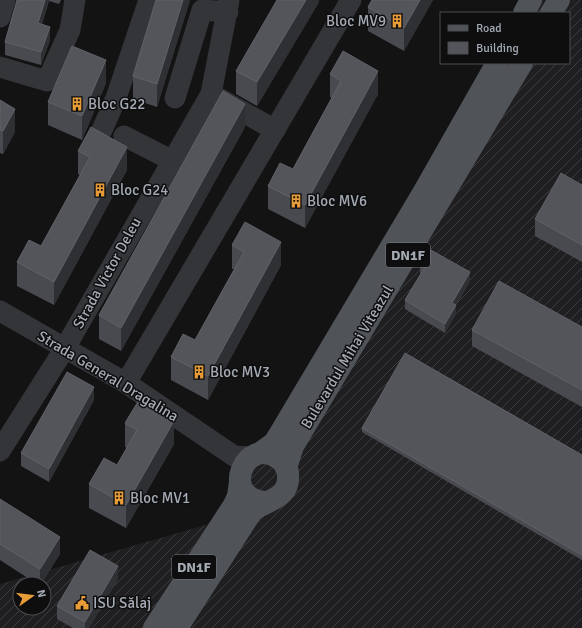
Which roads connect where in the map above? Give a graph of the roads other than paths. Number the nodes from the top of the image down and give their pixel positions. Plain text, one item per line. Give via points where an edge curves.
1 (5, 0) edge
2 (75, 0) edge
3 (149, 0) edge
4 (351, 0) edge
5 (531, 0) edge
6 (559, 0) edge
7 (229, 6) edge
8 (525, 12) edge
9 (552, 12) edge
10 (0, 17) edge
11 (496, 64) edge
12 (521, 64) edge
13 (0, 67) edge
14 (211, 94) junction
15 (175, 98) dead end
16 (102, 130) dead end
17 (275, 130) junction
18 (124, 136) dead end
19 (171, 160) junction
20 (0, 311) edge
21 (65, 348) junction
22 (126, 383) junction
23 (0, 451) edge
24 (245, 464) junction
25 (286, 468) junction
26 (265, 502) junction
27 (154, 628) edge
28 (177, 628) edge

1 - 10 street
2 - 13 street via 70,30 47,81
3 - 16 street via 116,98
4 - 17 street
5 - 8 main road
6 - 9 main road
7 - 14 street, Strada Victor Deleu
7 - 15 street via 202,10
11 - 24 main road, Bulevardul Mihai Viteazul / DN1F via 279,435 269,447
12 - 25 main road, Bulevardul Mihai Viteazul / DN1F via 293,446
14 - 17 street
14 - 19 street, Strada Victor Deleu
17 - 22 street
18 - 19 street
19 - 21 street, Strada Victor Deleu
20 - 21 street, Strada General Dragalina
21 - 22 street, Strada General Dragalina
21 - 23 street, Strada Victor Deleu
22 - 24 street, Strada General Dragalina
24 - 25 main road via 276,456
24 - 26 main road via 242,488 252,499
24 - 27 main road, DN1F via 234,505
25 - 26 main road, Bulevardul Mihai Viteazul / DN1F via 288,480 285,491 276,499
26 - 28 main road, Bulevardul Mihai Viteazul / DN1F via 252,511

